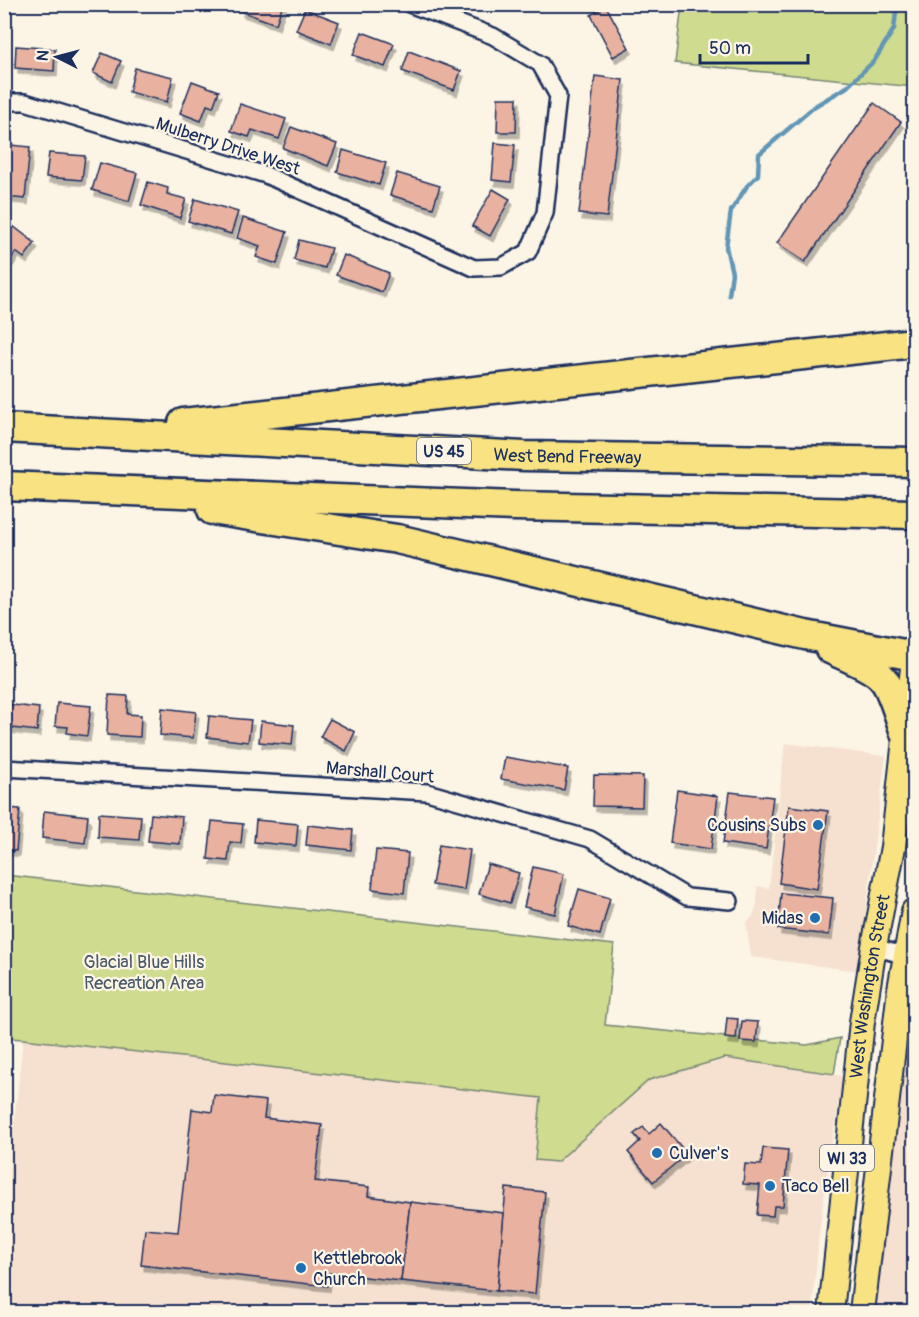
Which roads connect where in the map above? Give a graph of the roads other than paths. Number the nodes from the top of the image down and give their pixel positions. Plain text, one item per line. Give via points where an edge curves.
1 (409, 4) edge
2 (4, 102) edge
3 (915, 342) edge
4 (4, 428) edge
5 (100, 432) junction
6 (915, 462) edge
7 (4, 486) edge
8 (116, 491) junction
9 (915, 514) edge
10 (805, 635) junction
11 (915, 657) edge
12 (906, 736) junction
13 (4, 768) edge
14 (730, 901) dead end
15 (915, 911) edge
16 (874, 947) junction
17 (910, 956) edge
18 (831, 1312) edge
19 (862, 1312) edge

1 - 2 street, Mulberry Drive West via 493,36 540,64 558,96 545,213 528,252 501,267 474,268 266,175 26,102
3 - 5 highway
4 - 5 highway, West Bend Freeway / US 45
5 - 6 highway, West Bend Freeway / US 45 via 524,456
7 - 8 highway
8 - 9 highway via 515,506
8 - 10 highway via 168,503 397,539
10 - 11 highway
10 - 12 highway via 883,678
11 - 12 main road, West Washington Street / WI 33
12 - 16 main road, West Washington Street / WI 33 via 893,847
13 - 14 street, Marshall Court via 427,792 590,839 687,897
15 - 17 main road, West Washington Street / WI 33
16 - 17 street
16 - 18 main road, West Washington Street / WI 33 via 862,1022
17 - 19 main road, West Washington Street / WI 33 via 900,989

